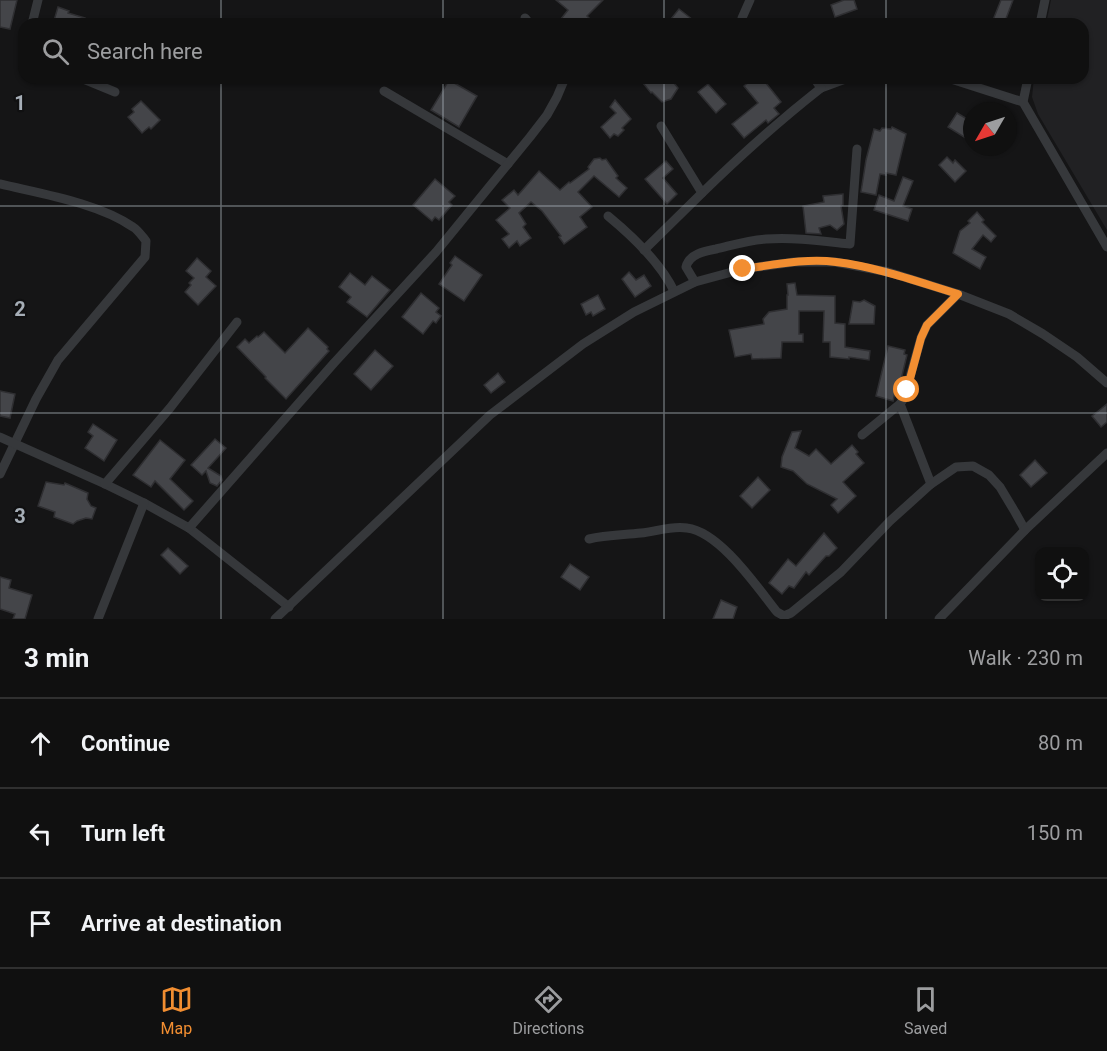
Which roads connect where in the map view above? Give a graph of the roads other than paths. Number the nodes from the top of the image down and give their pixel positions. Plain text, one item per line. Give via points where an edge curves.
1 (38, 0) edge
2 (750, 0) edge
3 (1045, 0) edge
4 (34, 18) edge
5 (742, 18) edge
6 (1041, 18) edge
7 (96, 84) edge
8 (563, 84) edge
9 (818, 84) edge
10 (832, 84) edge
11 (967, 84) edge
12 (1027, 84) edge
13 (821, 88) junction
14 (384, 91) dead end
15 (115, 92) dead end
16 (1023, 102) junction
17 (661, 126) dead end
18 (857, 149) dead end
19 (507, 164) junction
20 (0, 184) edge
21 (702, 193) junction
22 (608, 216) dead end
23 (850, 244) junction
24 (1107, 248) edge
25 (644, 250) junction
26 (847, 264) junction
27 (695, 282) junction
28 (674, 291) junction
29 (958, 294) junction
30 (237, 322) dead end
31 (1107, 383) edge
32 (900, 404) junction
33 (862, 435) dead end
34 (0, 437) edge
35 (14, 443) junction
36 (1107, 453) edge
37 (0, 474) edge
38 (105, 484) junction
39 (931, 484) junction
40 (144, 503) junction
41 (189, 528) junction
42 (1025, 530) junction
43 (590, 538) dead end
44 (289, 607) junction
45 (98, 619) edge
46 (276, 619) edge
47 (939, 619) edge

1 - 4 street
2 - 5 street
3 - 6 street
7 - 15 street
8 - 19 street via 547,115
9 - 13 street
10 - 13 street
11 - 16 street
12 - 16 street
13 - 21 street
14 - 19 street
16 - 24 street
17 - 21 street
18 - 23 street
19 - 41 street via 436,252
20 - 35 street via 72,201 110,215 135,228 146,241 145,257 58,360
21 - 25 street
22 - 25 street
23 - 26 street
23 - 27 street via 764,239 707,251 687,262
25 - 28 street
26 - 27 street via 795,262 743,269
26 - 29 street
27 - 28 street
28 - 44 street via 584,344 490,416
29 - 31 street via 1009,314 1043,334
29 - 32 street via 927,325
30 - 38 street
32 - 33 street
32 - 39 street
34 - 35 street
35 - 37 street
35 - 38 street
36 - 42 street
38 - 40 street
39 - 42 street via 956,467 973,466 1000,487
39 - 43 street via 841,572 784,616 734,559 700,532 686,527
40 - 41 street
40 - 45 street
41 - 44 street
42 - 47 street
44 - 46 street

